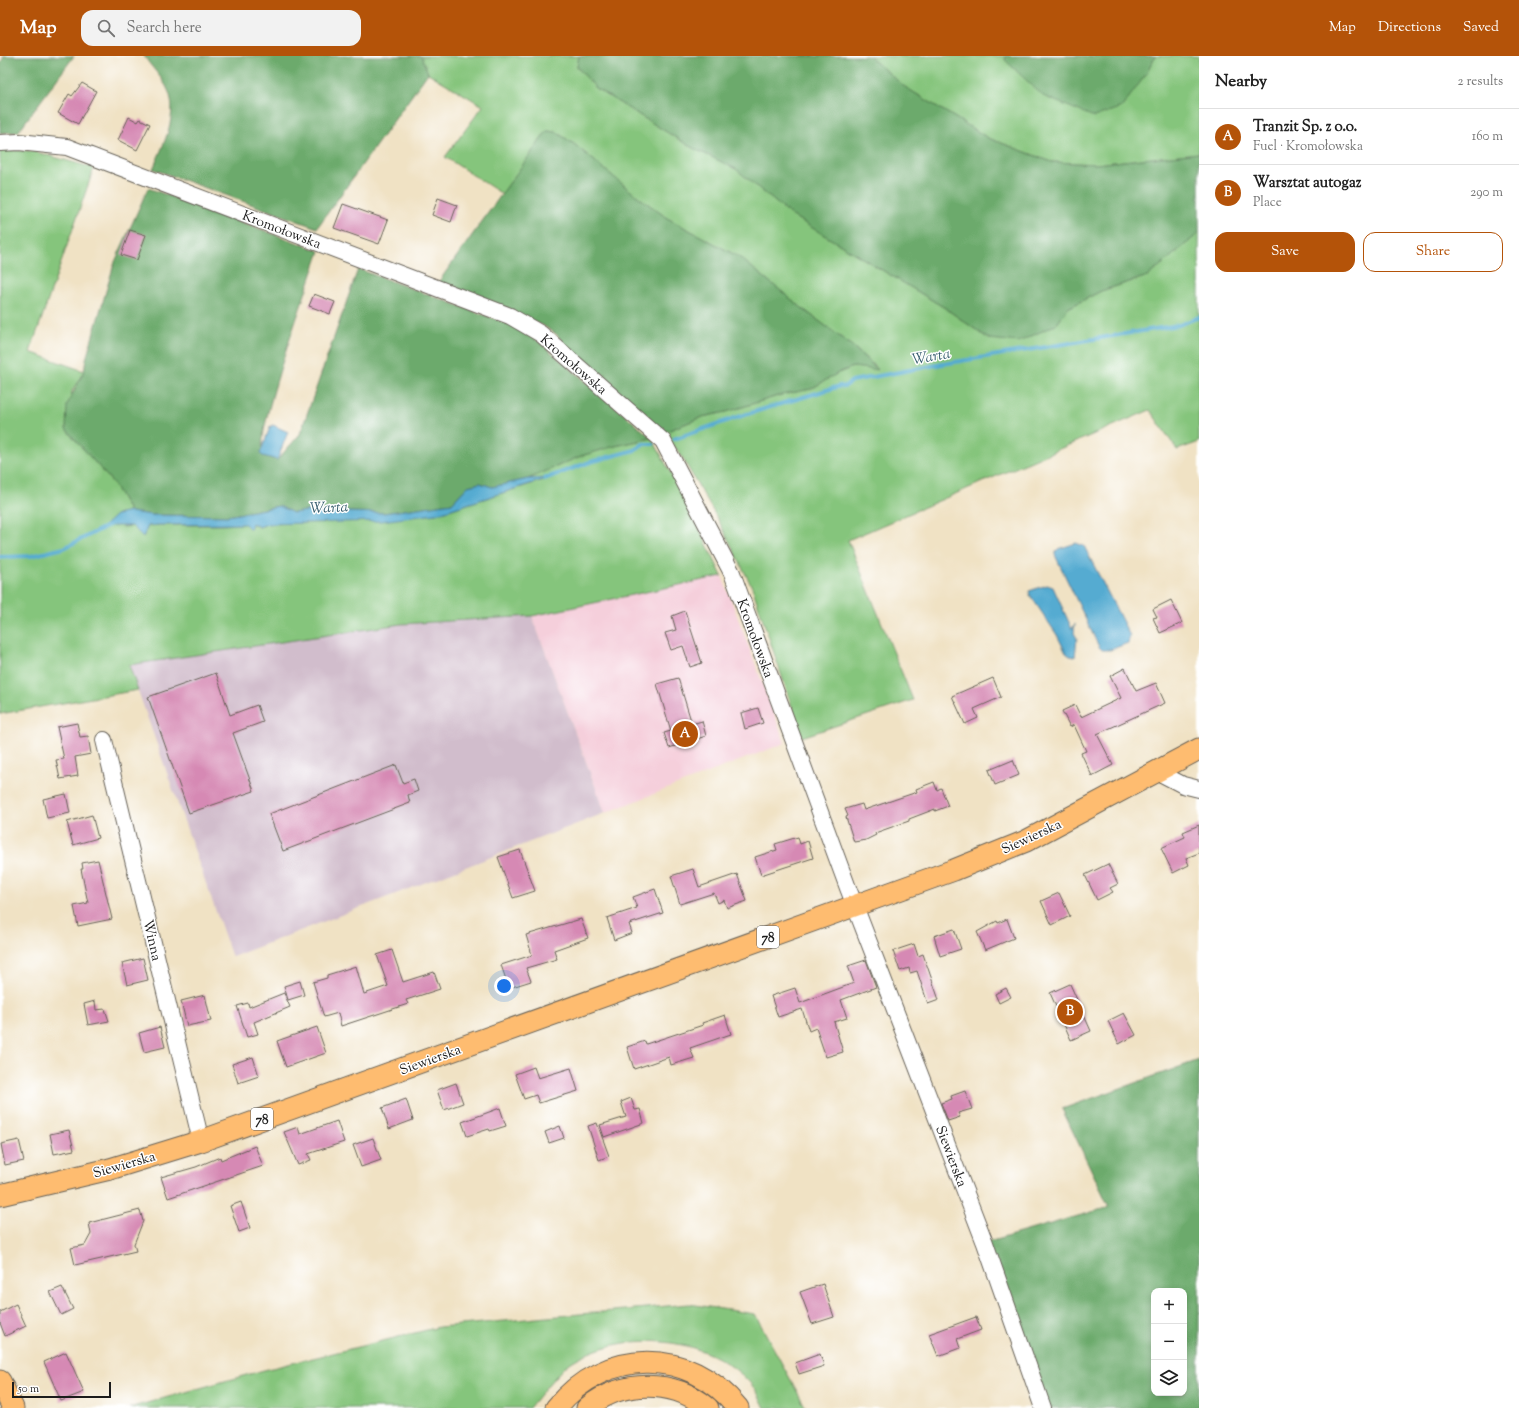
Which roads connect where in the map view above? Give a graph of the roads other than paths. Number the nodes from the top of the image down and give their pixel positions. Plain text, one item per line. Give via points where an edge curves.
1 (0, 143) edge
2 (104, 740) dead end
3 (1199, 749) edge
4 (1158, 772) junction
5 (1199, 789) edge
6 (856, 905) junction
7 (200, 1141) junction
8 (0, 1195) edge
9 (0, 1381) edge
10 (13, 1408) edge
11 (556, 1408) edge
12 (587, 1408) edge
13 (708, 1408) edge
14 (738, 1408) edge
15 (1043, 1408) edge

1 - 6 street, Kromołowska via 19,142 67,147 510,316 541,334 663,441 732,573
2 - 7 street, Winna
3 - 4 main road, Siewierska / 78
4 - 5 street via 1183,786
4 - 6 main road, Siewierska / 78 via 1026,840 954,870
6 - 7 main road, Siewierska / 78
6 - 15 street, Siewierska via 993,1264
7 - 8 main road, Siewierska / 78 via 110,1169
9 - 10 main road
11 - 14 main road via 565,1397 593,1375 626,1364 644,1362 668,1364 696,1373 712,1382
12 - 13 main road via 607,1395 623,1389 650,1386 687,1394

